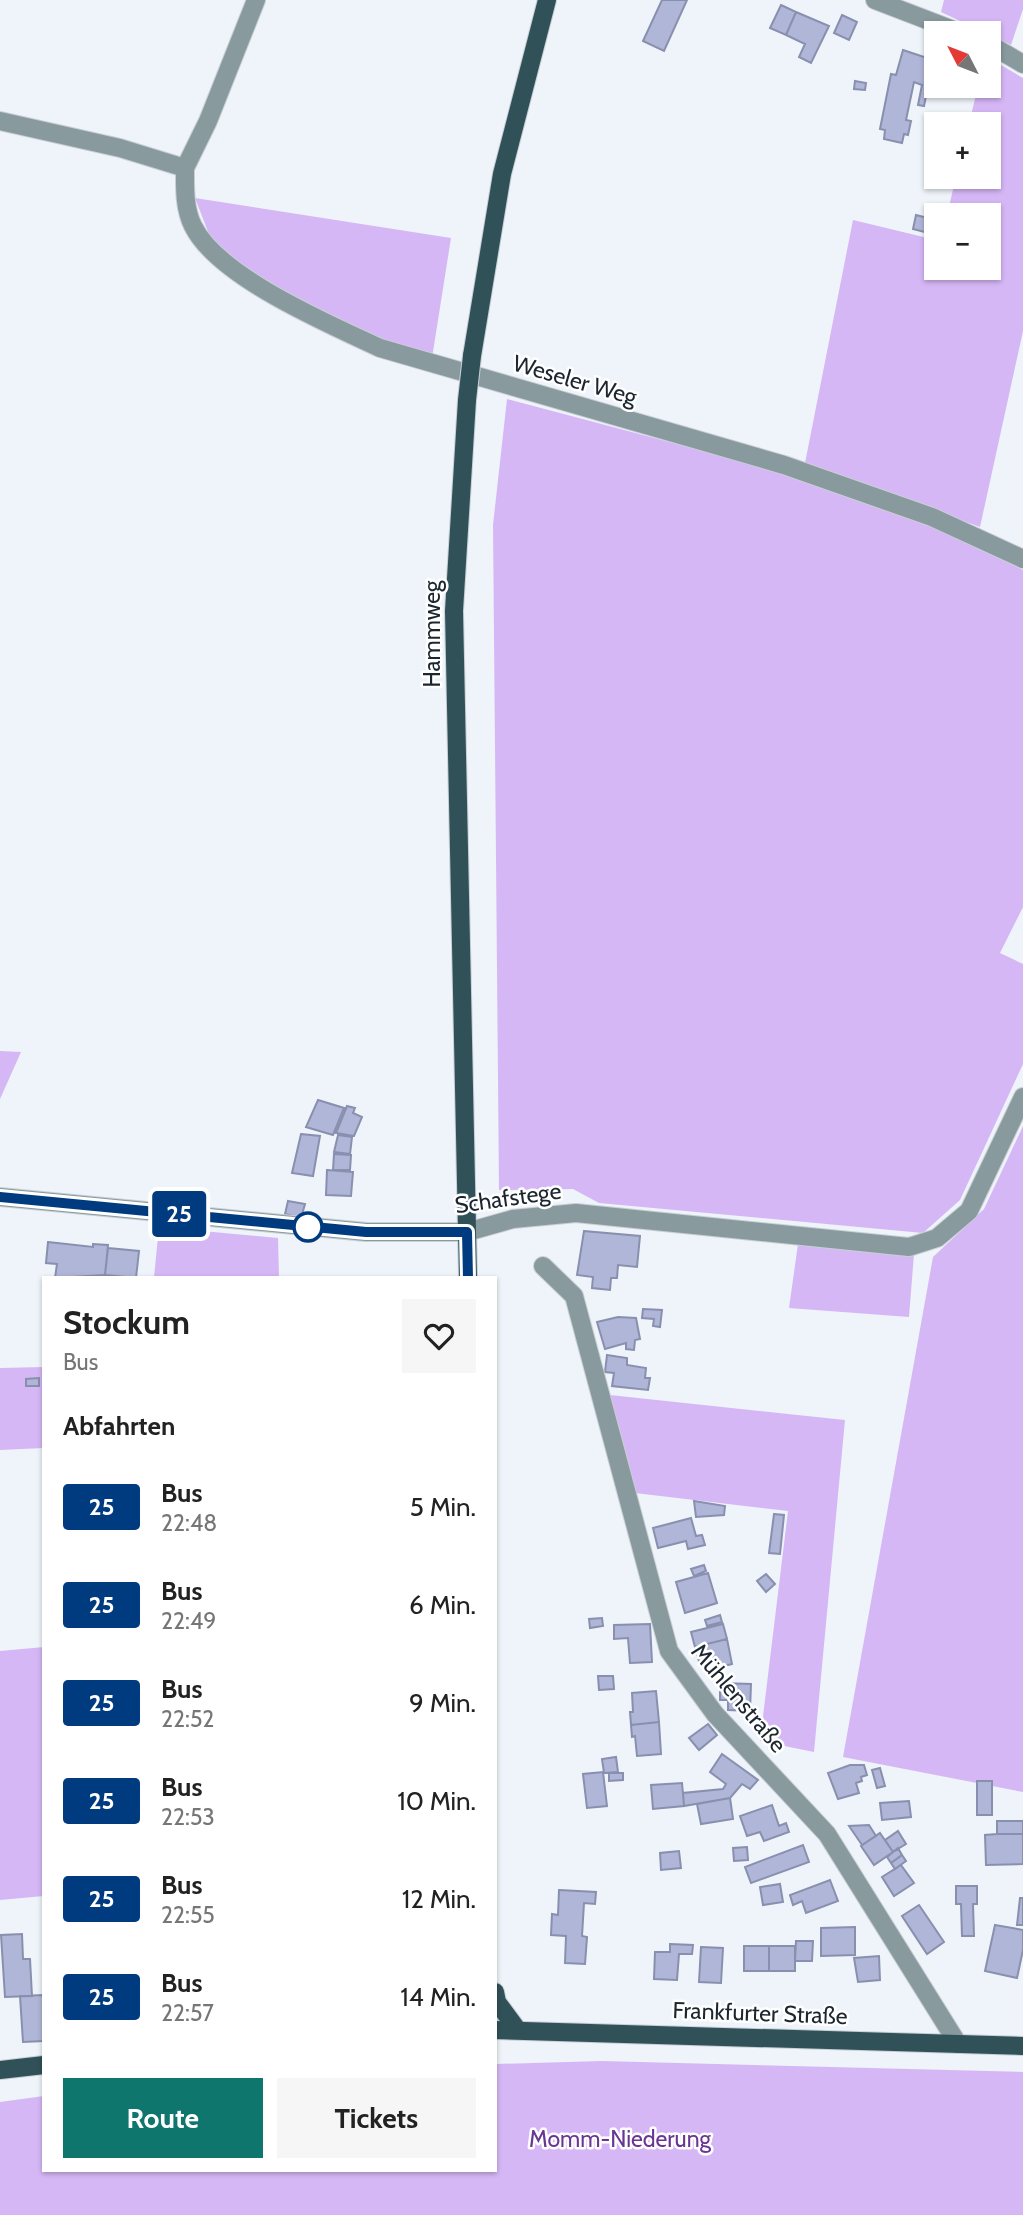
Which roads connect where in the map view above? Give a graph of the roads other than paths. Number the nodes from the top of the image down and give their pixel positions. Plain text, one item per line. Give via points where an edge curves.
1 (256, 0) edge
2 (547, 0) edge
3 (875, 0) edge
4 (930, 21) edge
5 (1001, 51) edge
6 (1023, 64) edge
7 (0, 121) edge
8 (185, 168) junction
9 (1023, 559) edge
10 (1023, 1097) edge
11 (0, 1197) edge
12 (467, 1232) junction
13 (543, 1266) dead end
14 (468, 1276) edge
15 (497, 2002) edge
16 (517, 2029) junction
17 (497, 2030) edge
18 (958, 2043) junction
19 (1023, 2046) edge
20 (42, 2065) edge
21 (0, 2070) edge

1 - 8 street, Weseler Weg
2 - 12 main road, Hammweg, bridge via 502,174 467,400 454,611
3 - 4 street
5 - 6 street
7 - 8 street
8 - 9 street, Weseler Weg via 185,199 193,226 207,246 237,271 322,321 380,348 797,470 932,517
10 - 12 street, Schafstege via 969,1211 937,1238 909,1247 576,1213 513,1219
11 - 12 street, Schafstege via 366,1232
12 - 14 main road, Hammweg
13 - 18 street, Mühlenstraße via 574,1296 669,1651 715,1714 827,1834
15 - 16 main road
16 - 17 main road, Frankfurter Straße
16 - 18 main road, Frankfurter Straße
18 - 19 main road, Frankfurter Straße
20 - 21 main road

